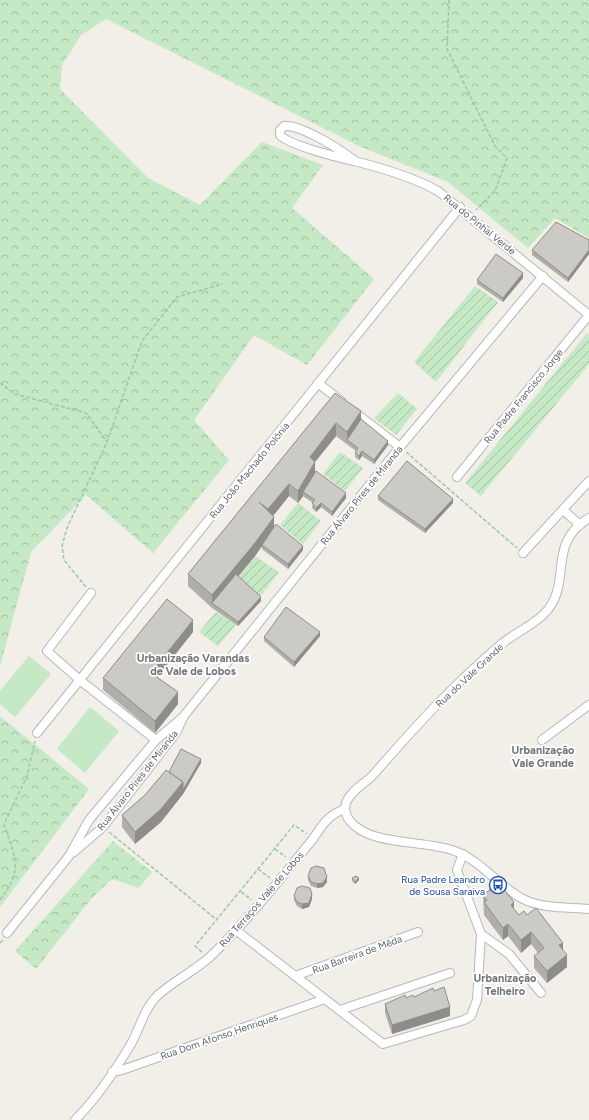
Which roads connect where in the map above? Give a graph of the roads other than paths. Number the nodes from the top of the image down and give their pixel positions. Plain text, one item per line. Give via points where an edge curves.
1 (355, 161) junction
2 (460, 207) junction
3 (543, 276) junction
4 (589, 315) edge
5 (318, 384) junction
6 (400, 447) junction
7 (458, 477) dead end
8 (589, 481) edge
9 (563, 510) junction
10 (589, 518) edge
11 (580, 524) junction
12 (523, 553) road end
13 (91, 593) road end
14 (81, 680) junction
15 (589, 705) edge
16 (183, 717) junction
17 (37, 733) road end
18 (156, 740) junction
19 (542, 740) dead end
20 (345, 809) junction
21 (463, 854) junction
22 (69, 856) junction
23 (589, 908) edge
24 (237, 931) junction
25 (418, 932) dead end
26 (7, 933) dead end
27 (481, 934) junction
28 (450, 972) dead end
29 (295, 976) junction
30 (541, 993) dead end
31 (324, 999) junction
32 (340, 1010) junction
33 (112, 1072) junction
34 (76, 1120) edge

1 - 1 street via 322,140 294,127 284,126 280,130 280,135 287,140 338,158
1 - 2 street, Rua do Pinhal Verde via 428,185
2 - 3 street, Rua do Pinhal Verde
2 - 5 street, Rua João Machado Polónia
3 - 4 street, Rua do Pinhal Verde
3 - 6 street, Rua Álvaro Pires de Miranda
4 - 7 street, Rua Padre Francisco Jorge
5 - 6 street
5 - 14 street, Rua João Machado Polónia
6 - 16 street, Rua Álvaro Pires de Miranda
8 - 9 street
9 - 11 street
9 - 12 street
10 - 11 street, Rua do Vale Grande
11 - 20 street, Rua do Vale Grande via 571,532 563,548 557,593 548,610 500,645 409,732 372,776 354,791 347,800
13 - 14 street via 47,651
14 - 17 street, Rua João Machado Polónia
14 - 18 street
15 - 19 street
16 - 18 street, Rua Álvaro Pires de Miranda
16 - 22 street, Rua Álvaro Pires de Miranda via 176,734 103,827
18 - 22 street, Rua Álvaro Pires de Miranda via 89,820
20 - 21 street via 350,821 368,833
20 - 24 street, Rua Terraços Vale de Lobos via 330,816
21 - 23 street via 525,900 547,906
21 - 27 street via 457,870
22 - 26 street, Rua Álvaro Pires de Miranda
24 - 29 street
24 - 33 street, Rua Terraços Vale de Lobos via 209,958 158,995 149,1006 131,1043
25 - 29 street, Rua Barreira de Mêda
27 - 30 street via 509,954
27 - 32 street via 477,1000 471,1016 464,1020 383,1044
28 - 32 street
29 - 31 street
31 - 32 street
31 - 33 street, Rua Dom Afonso Henriques
33 - 34 street, Rua Terraços Vale de Lobos

